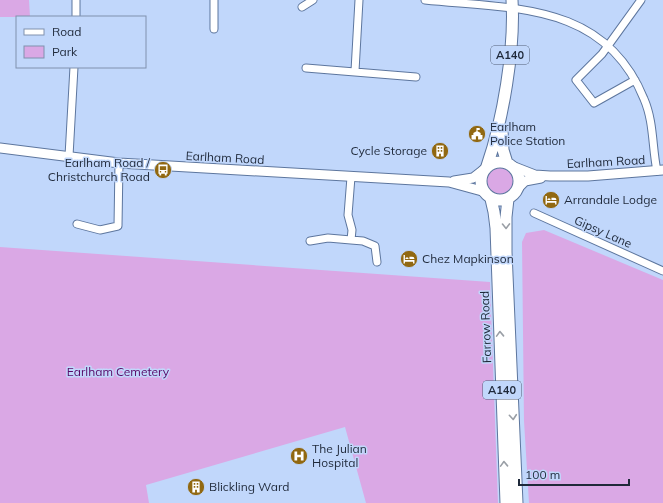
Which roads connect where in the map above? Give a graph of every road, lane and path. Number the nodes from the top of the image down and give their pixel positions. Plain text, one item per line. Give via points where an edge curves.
1 (76, 0) edge
2 (214, 0) edge
3 (313, 0) edge
4 (360, 0) edge
5 (425, 0) edge
6 (641, 0) edge
7 (513, 4) edge
8 (302, 7) dead end
9 (76, 16) edge
10 (214, 29) dead end
11 (608, 46) junction
12 (74, 68) edge
13 (306, 68) dead end
14 (355, 71) junction
15 (416, 77) dead end
16 (635, 80) junction
17 (503, 102) junction
18 (0, 148) edge
19 (68, 156) junction
20 (119, 163) junction
21 (509, 164) junction
22 (485, 169) junction
23 (660, 170) edge
24 (550, 176) junction
25 (350, 177) junction
26 (449, 182) junction
27 (518, 188) junction
28 (482, 191) junction
29 (490, 199) junction
30 (508, 199) junction
31 (534, 213) dead end
32 (77, 224) dead end
33 (351, 240) junction
34 (310, 241) dead end
35 (377, 262) dead end
36 (663, 271) edge
37 (506, 503) edge
38 (518, 503) edge

1 - 9 street
2 - 10 street
3 - 8 street
4 - 14 street
5 - 7 street
6 - 11 street
7 - 11 street via 573,22
7 - 17 highway, A140
11 - 16 street via 619,56
11 - 16 street via 576,80 594,103
12 - 19 street
13 - 14 street
14 - 15 street
16 - 23 street via 645,100
17 - 21 highway, A140 via 503,150
17 - 22 highway, A140 via 498,131
18 - 19 main road, Earlham Road
19 - 20 main road, Earlham Road
20 - 25 main road, Earlham Road
20 - 32 street via 118,226 100,230
21 - 22 highway via 500,161
21 - 24 main road, Earlham Road via 535,175
21 - 27 highway, A140 via 518,176
22 - 26 main road, Earlham Road via 473,178
22 - 28 highway, A140 via 481,179
23 - 24 main road, Earlham Road
24 - 27 main road, Earlham Road via 525,181
25 - 26 main road, Earlham Road
25 - 33 street via 348,215 352,230
26 - 28 main road, Earlham Road
27 - 30 highway
28 - 29 highway
29 - 30 highway
37 -> 29 highway, Farrow Road / A140 via 496,228
30 -> 38 highway, Farrow Road / A140 via 507,260
31 - 36 street, Gipsy Lane
33 - 34 street via 328,238
33 - 35 street via 363,240 375,246

